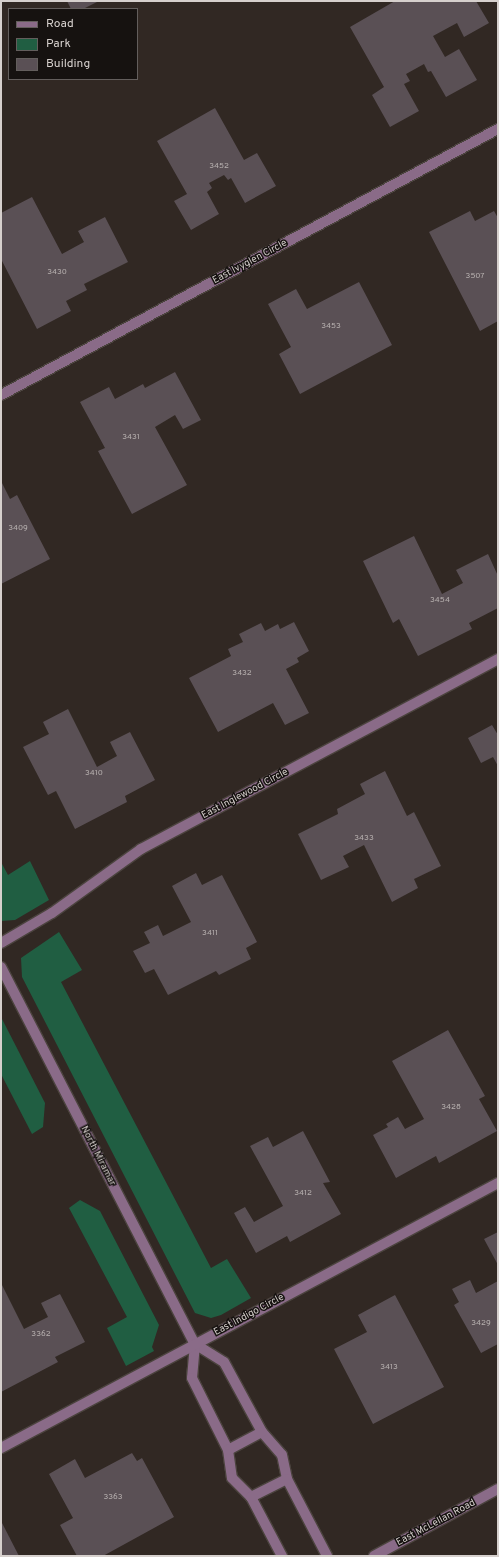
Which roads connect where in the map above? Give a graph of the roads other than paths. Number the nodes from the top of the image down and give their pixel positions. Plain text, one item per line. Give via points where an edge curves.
1 (498, 129) edge
2 (1, 395) edge
3 (498, 659) edge
4 (1, 943) edge
5 (1, 967) edge
6 (498, 1183) edge
7 (195, 1344) junction
8 (262, 1432) junction
9 (1, 1448) edge
10 (228, 1450) junction
11 (286, 1478) junction
12 (498, 1489) edge
13 (251, 1497) junction
14 (282, 1556) edge
15 (327, 1556) edge
16 (374, 1556) edge

1 - 2 street, East Ivyglen Circle
3 - 4 street, East Inglewood Circle via 142,849 52,913
5 - 7 street, North Miramar
6 - 7 street, East Indigo Circle
7 - 8 street via 224,1362
7 - 9 street, East Indigo Circle
7 - 10 street via 192,1378
8 - 10 street
8 - 11 street via 282,1455
10 - 13 street via 232,1478
11 - 13 street
11 - 15 street
12 - 16 street, East McLellan Road
13 - 14 street

